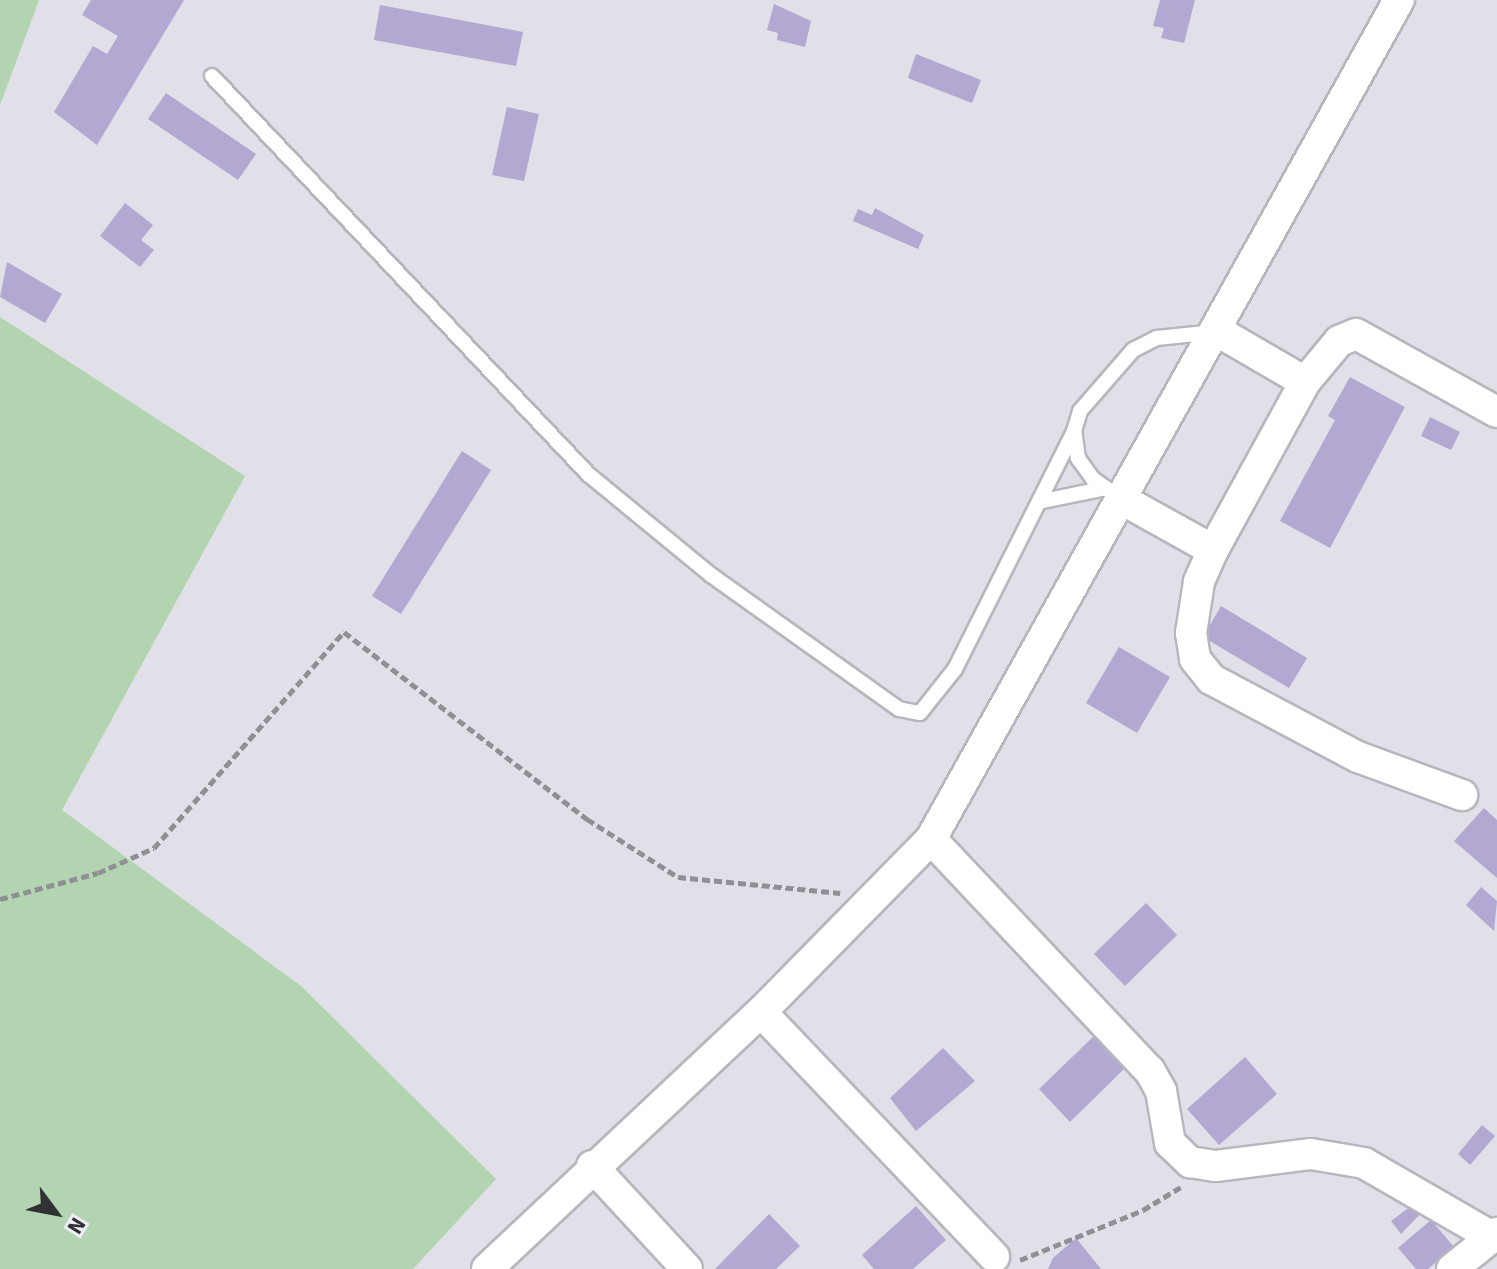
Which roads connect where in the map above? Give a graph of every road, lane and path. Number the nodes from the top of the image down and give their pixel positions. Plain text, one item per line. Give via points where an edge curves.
1 (1399, 0) edge
2 (212, 76) dead end
3 (1219, 332) junction
4 (1305, 382) junction
5 (1497, 412) edge
6 (1074, 431) junction
7 (1114, 494) junction
8 (1043, 501) junction
9 (1213, 550) junction
10 (1462, 795) dead end
11 (931, 839) junction
12 (877, 895) junction
13 (0, 899) edge
14 (761, 1012) junction
15 (592, 1166) junction
16 (1216, 1166) junction
17 (1494, 1235) edge
18 (994, 1257) joint
19 (487, 1269) edge
20 (687, 1269) edge
21 (1452, 1269) edge

1 - 3 street
2 - 8 lane via 588,474 711,575 899,709 920,713 932,704
3 - 4 street
3 - 6 lane via 1183,333 1133,350 1097,386
3 - 7 street
4 - 5 street via 1339,341 1356,334
4 - 9 street
6 - 7 lane via 1078,458
6 - 8 lane
7 - 8 lane
7 - 9 street
7 - 11 street
9 - 10 street via 1199,582 1191,633 1195,659 1211,679 1358,757
11 - 12 street
11 - 16 street via 1150,1071 1161,1091 1170,1143 1190,1162
12 - 13 path via 678,877 587,819 344,632 154,848 98,873
12 - 14 street
14 - 15 street
14 - 18 street
15 - 19 street
15 - 20 street
16 - 17 street via 1311,1154 1364,1163
16 - 18 path via 1143,1210 1030,1258
17 - 21 street

